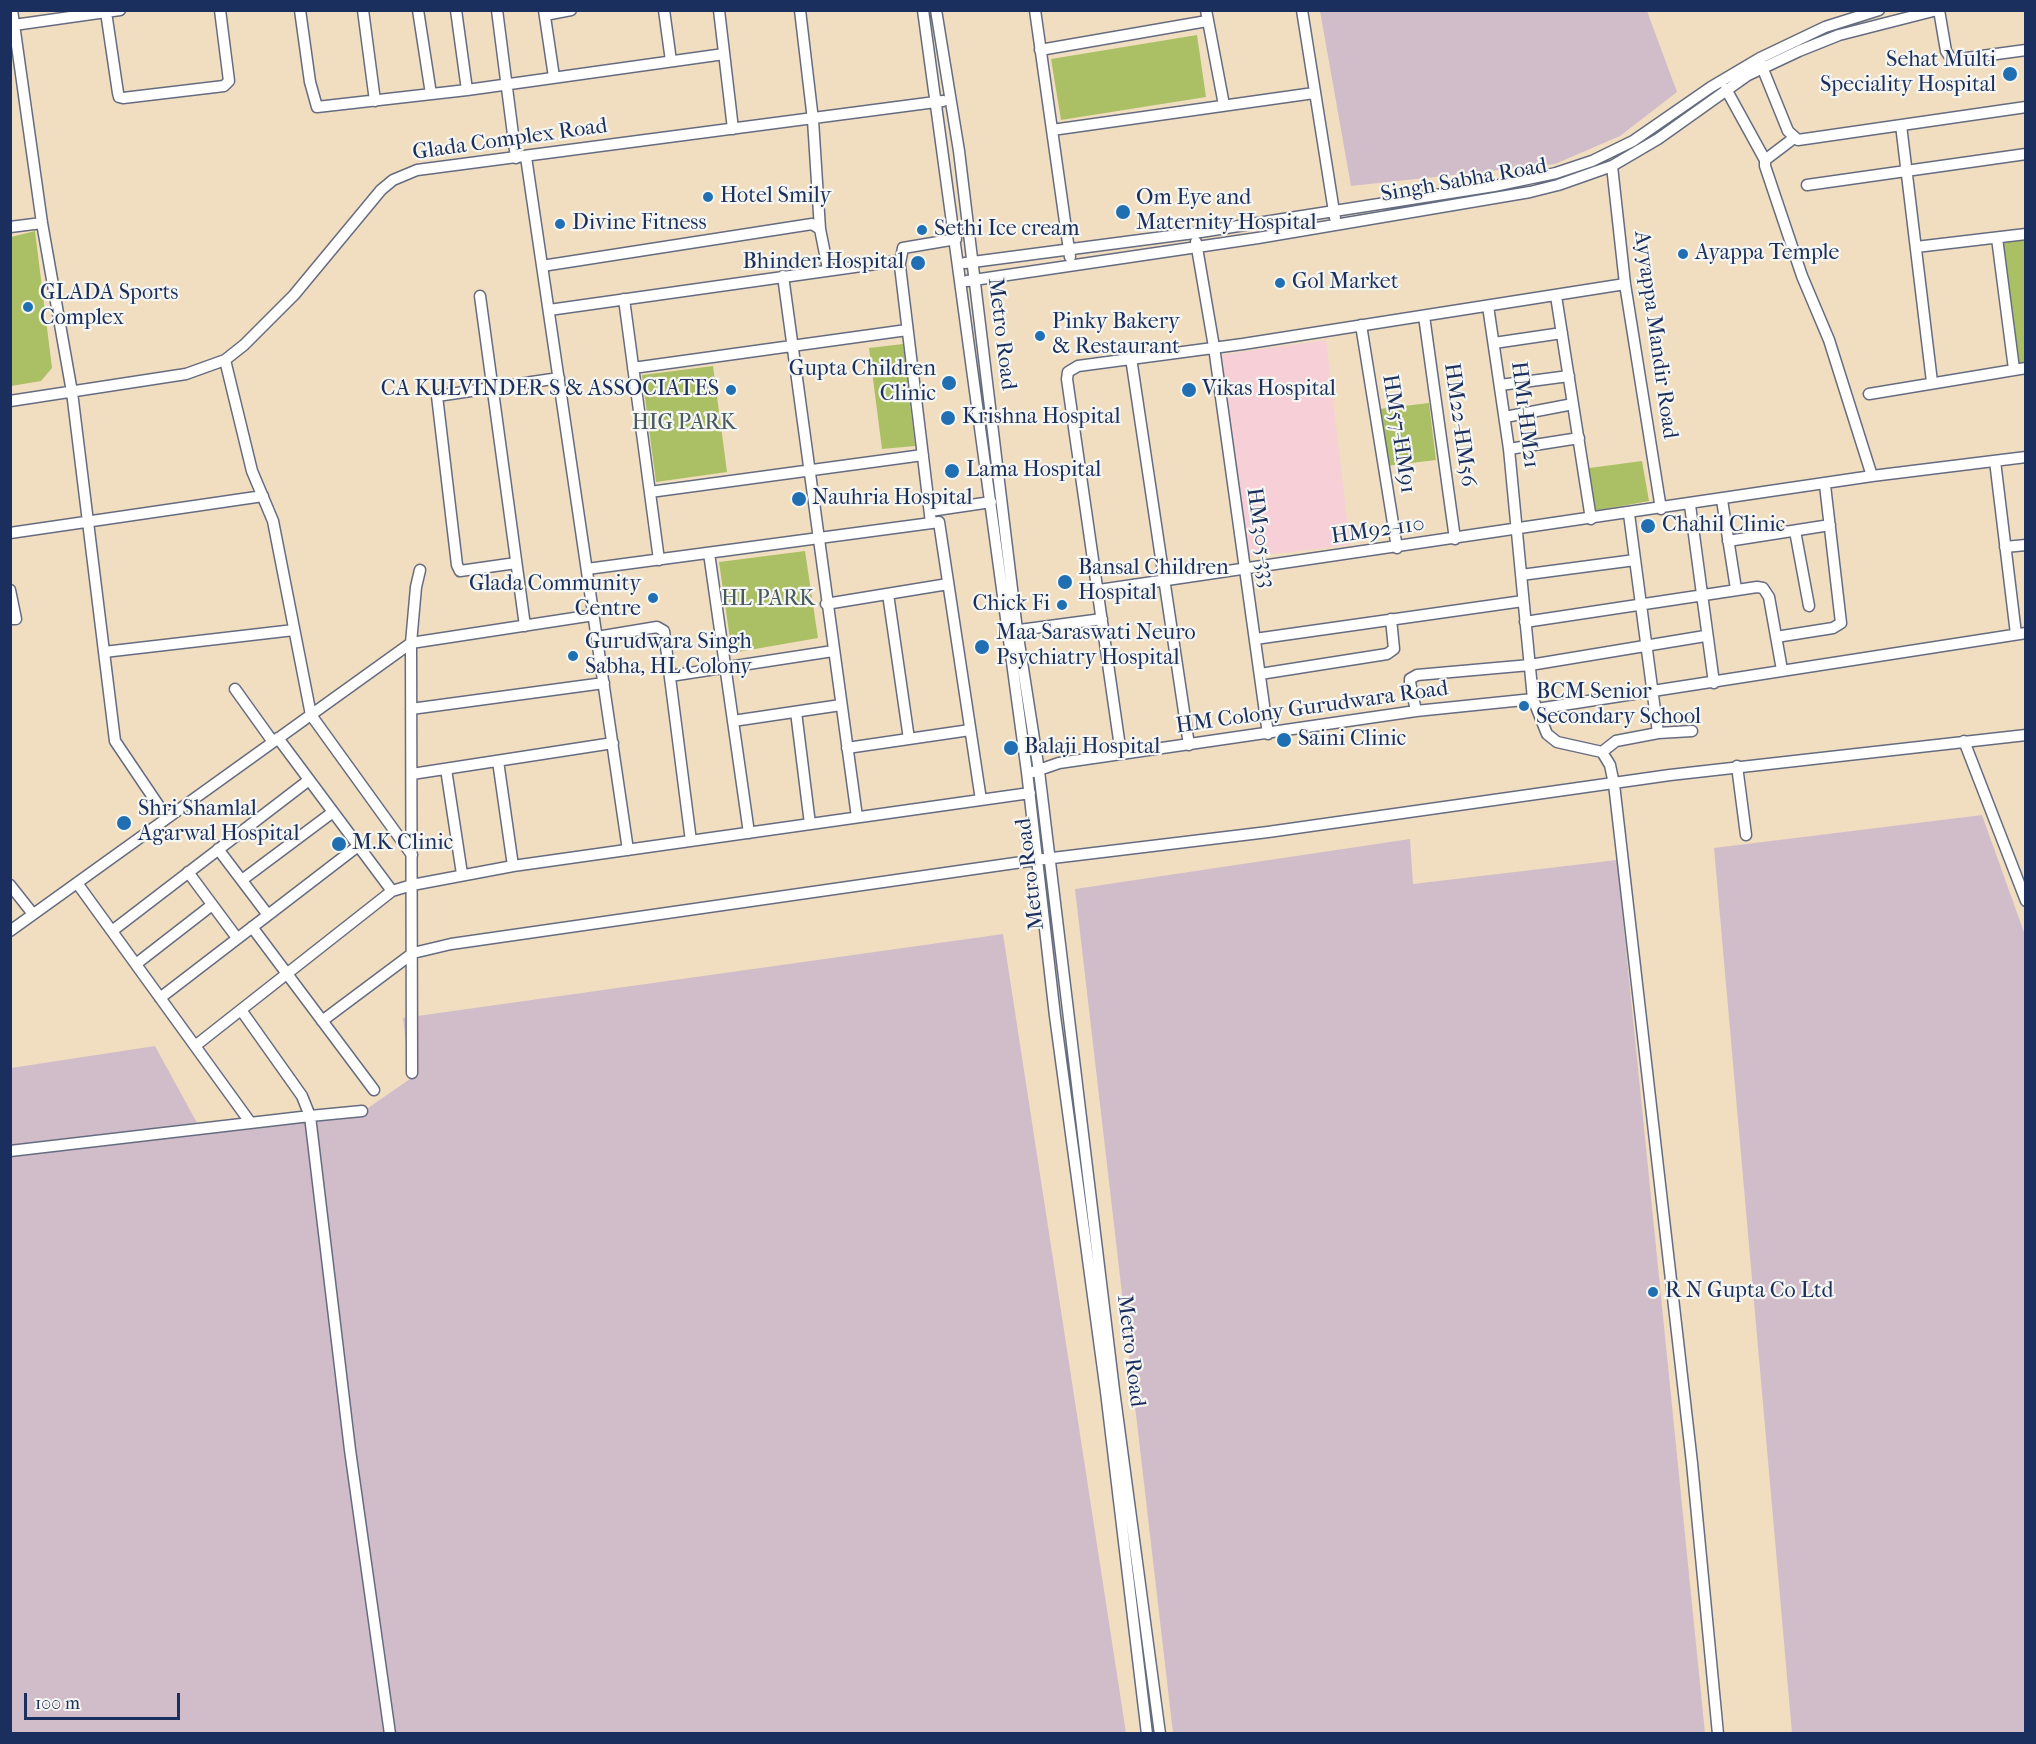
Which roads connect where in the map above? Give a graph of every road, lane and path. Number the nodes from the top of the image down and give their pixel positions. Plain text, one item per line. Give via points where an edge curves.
1 (12, 10) edge
2 (120, 10) edge
3 (220, 10) edge
4 (300, 10) edge
5 (363, 10) edge
6 (418, 10) edge
7 (456, 10) edge
8 (497, 10) edge
9 (571, 10) edge
10 (664, 10) edge
11 (719, 10) edge
12 (800, 10) edge
13 (923, 10) edge
14 (936, 10) edge
15 (1035, 10) edge
16 (1302, 10) edge
17 (1879, 10) edge
18 (1938, 10) edge
19 (106, 12) junction
20 (544, 13) edge
21 (1207, 16) edge
22 (14, 25) junction
23 (1040, 50) junction
24 (2025, 50) edge
25 (724, 54) junction
26 (671, 61) junction
27 (1761, 64) junction
28 (554, 77) junction
29 (506, 84) junction
30 (1726, 89) junction
31 (468, 90) junction
32 (1314, 93) junction
33 (431, 94) junction
34 (952, 100) junction
35 (375, 101) junction
36 (937, 102) junction
37 (1224, 105) junction
38 (2025, 107) edge
39 (813, 120) junction
40 (1901, 125) junction
41 (733, 129) junction
42 (1053, 130) junction
43 (1794, 138) junction
44 (2025, 154) edge
45 (521, 157) junction
46 (1765, 160) junction
47 (1612, 166) junction
48 (1906, 170) junction
49 (1807, 185) dead end
50 (1333, 211) junction
51 (42, 223) junction
52 (1336, 224) junction
53 (10, 227) edge
54 (820, 229) junction
55 (1194, 233) junction
56 (2025, 234) edge
57 (956, 238) junction
58 (1997, 238) junction
59 (1196, 247) junction
60 (1916, 247) junction
61 (1069, 250) junction
62 (900, 263) junction
63 (972, 263) junction
64 (959, 264) junction
65 (543, 266) junction
66 (1072, 266) junction
67 (828, 269) junction
68 (783, 276) junction
69 (974, 281) junction
70 (961, 282) junction
71 (1625, 284) junction
72 (480, 296) dead end
73 (1556, 296) junction
74 (624, 299) junction
75 (1488, 306) junction
76 (549, 310) junction
77 (1424, 316) junction
78 (1361, 325) junction
79 (907, 330) junction
80 (1562, 333) junction
81 (1494, 343) junction
82 (792, 346) junction
83 (1214, 347) junction
84 (1131, 358) junction
85 (225, 360) junction
86 (633, 368) junction
87 (2025, 368) edge
88 (2014, 369) junction
89 (1569, 376) junction
90 (559, 378) junction
91 (1932, 382) junction
92 (1500, 385) junction
93 (492, 387) junction
94 (72, 392) junction
95 (1869, 394) dead end
96 (10, 401) edge
97 (1574, 404) junction
98 (1505, 417) junction
99 (1579, 438) junction
100 (1509, 449) junction
101 (923, 455) junction
102 (2025, 456) edge
103 (1995, 461) junction
104 (808, 470) junction
105 (1872, 476) junction
106 (1825, 484) junction
107 (650, 492) junction
108 (262, 496) junction
109 (1722, 500) junction
110 (991, 502) junction
111 (1690, 505) junction
112 (1661, 509) junction
113 (930, 511) junction
114 (1629, 514) junction
115 (1591, 519) junction
116 (88, 522) junction
117 (931, 524) junction
118 (1830, 525) junction
119 (1518, 530) junction
120 (1795, 531) junction
121 (10, 533) edge
122 (817, 539) junction
123 (1455, 539) junction
124 (1728, 541) junction
125 (2025, 545) edge
126 (2005, 547) junction
127 (1397, 548) junction
128 (710, 553) junction
129 (659, 560) junction
130 (1635, 560) junction
131 (516, 563) junction
132 (587, 569) junction
133 (420, 570) dead end
134 (1245, 570) junction
135 (1521, 575) junction
136 (1165, 581) junction
137 (948, 584) junction
138 (10, 590) edge
139 (1736, 590) junction
140 (1098, 591) junction
141 (888, 594) junction
142 (1702, 594) junction
143 (1523, 601) junction
144 (1642, 602) junction
145 (826, 603) junction
146 (1809, 606) dead end
147 (594, 615) junction
148 (10, 619) edge
149 (1101, 619) junction
150 (1391, 619) junction
151 (1525, 622) junction
152 (525, 626) junction
153 (294, 630) junction
154 (1012, 631) junction
155 (2020, 633) edge
156 (597, 636) junction
157 (1705, 636) junction
158 (1776, 637) junction
159 (1255, 639) junction
160 (411, 643) junction
161 (1648, 647) junction
162 (833, 651) junction
163 (104, 652) junction
164 (1530, 665) junction
165 (726, 668) junction
166 (1782, 670) junction
167 (1260, 674) junction
168 (670, 676) junction
169 (604, 683) junction
170 (1714, 683) junction
171 (235, 689) dead end
172 (1651, 691) junction
173 (1535, 704) junction
174 (841, 705) junction
175 (411, 709) junction
176 (1416, 711) junction
177 (796, 712) junction
178 (311, 715) junction
179 (734, 721) junction
180 (970, 730) junction
181 (1692, 731) dead end
182 (1658, 733) junction
183 (1268, 734) junction
184 (2025, 735) edge
185 (909, 738) junction
186 (275, 740) junction
187 (1964, 741) junction
188 (612, 743) junction
189 (1189, 745) junction
190 (847, 748) junction
191 (1602, 752) junction
192 (1120, 754) junction
193 (498, 761) junction
194 (1737, 766) junction
195 (446, 769) junction
196 (1039, 771) junction
197 (1027, 772) junction
198 (412, 774) junction
199 (309, 780) junction
200 (1614, 784) junction
201 (1029, 793) junction
202 (981, 800) junction
203 (333, 812) junction
204 (857, 817) junction
205 (167, 818) junction
206 (810, 824) junction
207 (749, 832) junction
208 (1746, 835) dead end
209 (691, 841) junction
210 (358, 846) junction
211 (218, 849) junction
212 (628, 850) junction
213 (412, 855) junction
214 (1050, 858) junction
215 (1036, 860) junction
216 (513, 866) junction
217 (188, 872) junction
218 (462, 874) junction
219 (242, 880) junction
220 (77, 883) junction
221 (10, 885) edge
222 (412, 885) junction
223 (392, 891) junction
224 (2025, 901) edge
225 (212, 904) junction
226 (33, 914) junction
227 (268, 915) junction
228 (252, 927) junction
229 (10, 931) edge
230 (112, 931) junction
231 (237, 938) junction
232 (413, 953) junction
233 (136, 964) junction
234 (287, 974) junction
235 (160, 998) junction
236 (241, 1010) junction
237 (322, 1021) junction
238 (195, 1046) junction
239 (412, 1073) dead end
240 (374, 1090) dead end
241 (362, 1112) dead end
242 (310, 1116) junction
243 (250, 1122) junction
244 (10, 1151) edge
245 (390, 1734) edge
246 (1147, 1734) edge
247 (1160, 1734) edge
248 (1718, 1734) edge

1 - 22 street
2 - 19 street
3 - 19 street via 229,81 224,86 123,98 118,93
4 - 35 street via 315,105
5 - 35 street
6 - 33 street
7 - 31 street
8 - 29 street
9 - 20 street
10 - 26 street
11 - 25 street
12 - 39 street
13 - 36 street, Metro Road
14 - 34 street, Metro Road
15 - 23 street
16 - 32 street
17 - 27 street, Singh Sabha Road via 1825,27
18 - 24 street via 1947,51 1953,60
18 - 27 street, Singh Sabha Road via 1839,35
19 - 22 street
20 - 28 street
21 - 23 street
21 - 37 street
22 - 51 street
23 - 42 street
25 - 26 street
25 - 41 street
26 - 28 street
27 - 30 street, Singh Sabha Road
27 - 43 street
27 - 50 street, Singh Sabha Road via 1710,87 1633,141 1592,161 1528,180
28 - 29 street
29 - 31 street
29 - 45 street
30 - 46 street
30 - 47 street, Singh Sabha Road
31 - 33 street
32 - 37 street
32 - 50 street
33 - 35 street
34 - 36 street, Glada Complex Road
34 - 63 street, Metro Road
36 - 39 street, Glada Complex Road
36 - 57 street, Metro Road
37 - 42 street
38 - 40 street
39 - 41 street, Glada Complex Road
39 - 54 street
40 - 43 street via 1805,140
40 - 48 street
41 - 45 street, Glada Complex Road
42 - 61 street
43 - 46 street
44 - 48 street
45 - 65 street
45 - 85 street, Glada Complex Road via 417,170 393,180 273,317
46 - 105 street
47 - 52 street, Singh Sabha Road via 1530,192
47 - 71 street, Ayyappa Mandir Road
48 - 49 street
48 - 60 street
50 - 52 street
50 - 55 street, Singh Sabha Road
51 - 53 street
51 - 94 street
52 - 59 street, Singh Sabha Road
54 - 65 street via 812,224
54 - 67 street
55 - 59 street, HM305-333
55 - 61 street, Singh Sabha Road
56 - 58 street
57 - 62 street via 903,248
57 - 64 street, Metro Road
58 - 60 street
58 - 88 street
59 - 66 street, Singh Sabha Road
59 - 83 street, HM305-333
60 - 91 street
61 - 63 street, Singh Sabha Road
61 - 66 street
62 - 67 street
62 - 79 street
63 - 64 street, Singh Sabha Road
63 - 69 street, Metro Road
64 - 70 street, Metro Road
65 - 76 street
66 - 69 street, Singh Sabha Road
67 - 68 street
68 - 74 street
68 - 82 street
69 - 70 street, Singh Sabha Road
69 - 154 street, Metro Road
70 - 110 street, Metro Road
71 - 73 street
71 - 112 street, Ayyappa Mandir Road
72 - 93 street
73 - 75 street
73 - 80 street
74 - 76 street
74 - 86 street
75 - 77 street
75 - 81 street, HM1-HM21
76 - 90 street
77 - 78 street
77 - 123 street, HM22-HM56
78 - 83 street
78 - 127 street, HM57-HM91
79 - 82 street
79 - 101 street
80 - 81 street
80 - 89 street
81 - 92 street, HM1-HM21
82 - 86 street
82 - 104 street
83 - 84 street
83 - 134 street, HM305-333
84 - 136 street
84 - 140 street via 1078,366 1067,374
85 - 94 street, Glada Complex Road via 186,374
85 - 108 street via 252,471
86 - 107 street
87 - 88 street
88 - 91 street
89 - 92 street
89 - 97 street
90 - 93 street
90 - 132 street
91 - 95 street
92 - 98 street, HM1-HM21
93 - 131 street
93 - 131 street via 442,393 436,401 457,565 460,572 465,572
94 - 96 street, Glada Complex Road
94 - 116 street
97 - 98 street
97 - 99 street
98 - 100 street, HM1-HM21
99 - 100 street
99 - 115 street
100 - 119 street, HM1-HM21
101 - 104 street
101 - 113 street
102 - 103 street, HM92-110
103 - 105 street, HM92-110
103 - 126 street
104 - 107 street
104 - 122 street
105 - 106 street, HM92-110
106 - 109 street, HM92-110
106 - 118 street
107 - 129 street
108 - 116 street
108 - 153 street via 273,521
109 - 111 street, HM92-110
109 - 124 street
110 - 113 street
110 - 154 street, Metro Road
111 - 112 street, HM92-110
111 - 142 street
112 - 114 street, HM92-110
113 - 117 street
114 - 115 street, HM92-110
114 - 130 street
115 - 119 street, HM92-110
116 - 121 street
116 - 163 street
117 - 122 street
117 - 137 street via 939,522
118 - 120 street
118 - 158 street via 1841,623 1833,628
119 - 123 street, HM92-110
119 - 135 street, HM1-HM21
120 - 124 street
120 - 146 street
122 - 128 street
122 - 145 street
123 - 127 street, HM92-110
124 - 139 street
125 - 126 street
126 - 155 street
127 - 134 street, HM92-110
128 - 129 street
128 - 165 street
129 - 132 street
130 - 135 street
130 - 144 street
131 - 152 street
132 - 147 street
133 - 160 street
134 - 136 street, HM92-110
134 - 159 street, HM305-333
135 - 143 street, HM1-HM21
136 - 140 street, HM92-110
136 - 189 street
137 - 141 street
137 - 180 street
138 - 148 street via 16,619
139 - 142 street
139 - 158 street via 1757,587 1767,592
140 - 149 street
141 - 145 street
141 - 185 street
142 - 144 street
142 - 157 street
143 - 150 street
143 - 151 street, HM1-HM21
144 - 151 street
144 - 161 street
145 - 162 street
147 - 152 street
147 - 156 street
149 - 154 street
149 - 192 street
150 - 159 street
150 - 167 street via 1394,649 1387,654
151 - 164 street, HM1-HM21
152 - 160 street
153 - 163 street
153 - 178 street
154 - 196 street, Metro Road
154 - 197 street, Metro Road
155 - 166 street, HM Colony Gurudwara Road
156 - 168 street via 661,627
156 - 169 street
157 - 161 street
157 - 170 street
158 - 166 street
159 - 167 street, HM305-333
160 - 175 street
160 - 178 street
161 - 164 street
161 - 172 street
162 - 165 street
162 - 174 street
163 - 205 street via 115,741
164 - 173 street, HM1-HM21
164 - 176 street via 1413,676 1410,682
165 - 168 street
165 - 179 street
166 - 170 street, HM Colony Gurudwara Road
167 - 183 street, HM305-333
168 - 209 street
169 - 175 street
169 - 188 street
170 - 172 street, HM Colony Gurudwara Road
171 - 186 street
172 - 173 street, HM Colony Gurudwara Road
172 - 182 street
173 - 176 street, HM Colony Gurudwara Road
173 - 191 street, HM1-HM21 via 1547,734 1557,742
174 - 177 street
174 - 190 street
175 - 198 street
176 - 183 street, HM Colony Gurudwara Road
177 - 179 street
177 - 206 street
178 - 186 street
178 - 213 street
179 - 207 street
180 - 185 street
180 - 202 street
181 - 182 street
182 - 191 street via 1616,741
183 - 189 street, HM Colony Gurudwara Road
184 - 187 street
185 - 190 street
186 - 199 street
186 - 205 street
187 - 194 street
187 - 224 street
188 - 193 street
188 - 212 street
189 - 192 street, HM Colony Gurudwara Road
190 - 204 street
191 - 200 street
192 - 196 street, HM Colony Gurudwara Road via 1059,763
193 - 195 street
193 - 216 street
194 - 200 street
194 - 208 street
195 - 198 street
195 - 218 street
196 - 197 street, HM Colony Gurudwara Road
196 - 214 street, Metro Road
197 - 201 street, Metro Road
198 - 213 street
199 - 203 street
199 - 211 street
200 - 214 street
200 - 248 street via 1692,1463
201 - 202 street
201 - 215 street, Metro Road
202 - 204 street
203 - 210 street
203 - 219 street
204 - 206 street
205 - 220 street
206 - 207 street
207 - 209 street
209 - 212 street
210 - 223 street
210 - 227 street
211 - 217 street
211 - 219 street
212 - 216 street
213 - 222 street
214 - 215 street
214 - 247 street, Metro Road
215 - 232 street via 451,944
215 - 246 street, Metro Road
216 - 218 street
217 - 225 street
217 - 230 street
218 - 222 street
219 - 227 street
220 - 226 street
220 - 230 street
221 - 226 street
222 - 223 street
222 - 232 street
223 - 234 street
225 - 231 street
225 - 233 street
226 - 229 street
227 - 228 street
228 - 231 street
228 - 234 street
230 - 233 street
231 - 235 street
232 - 237 street
232 - 239 street
233 - 235 street
234 - 236 street
234 - 237 street
235 - 238 street
236 - 238 street
236 - 242 street via 302,1096
237 - 240 street
238 - 243 street
241 - 242 street
242 - 243 street
242 - 245 street via 344,1403
243 - 244 street

